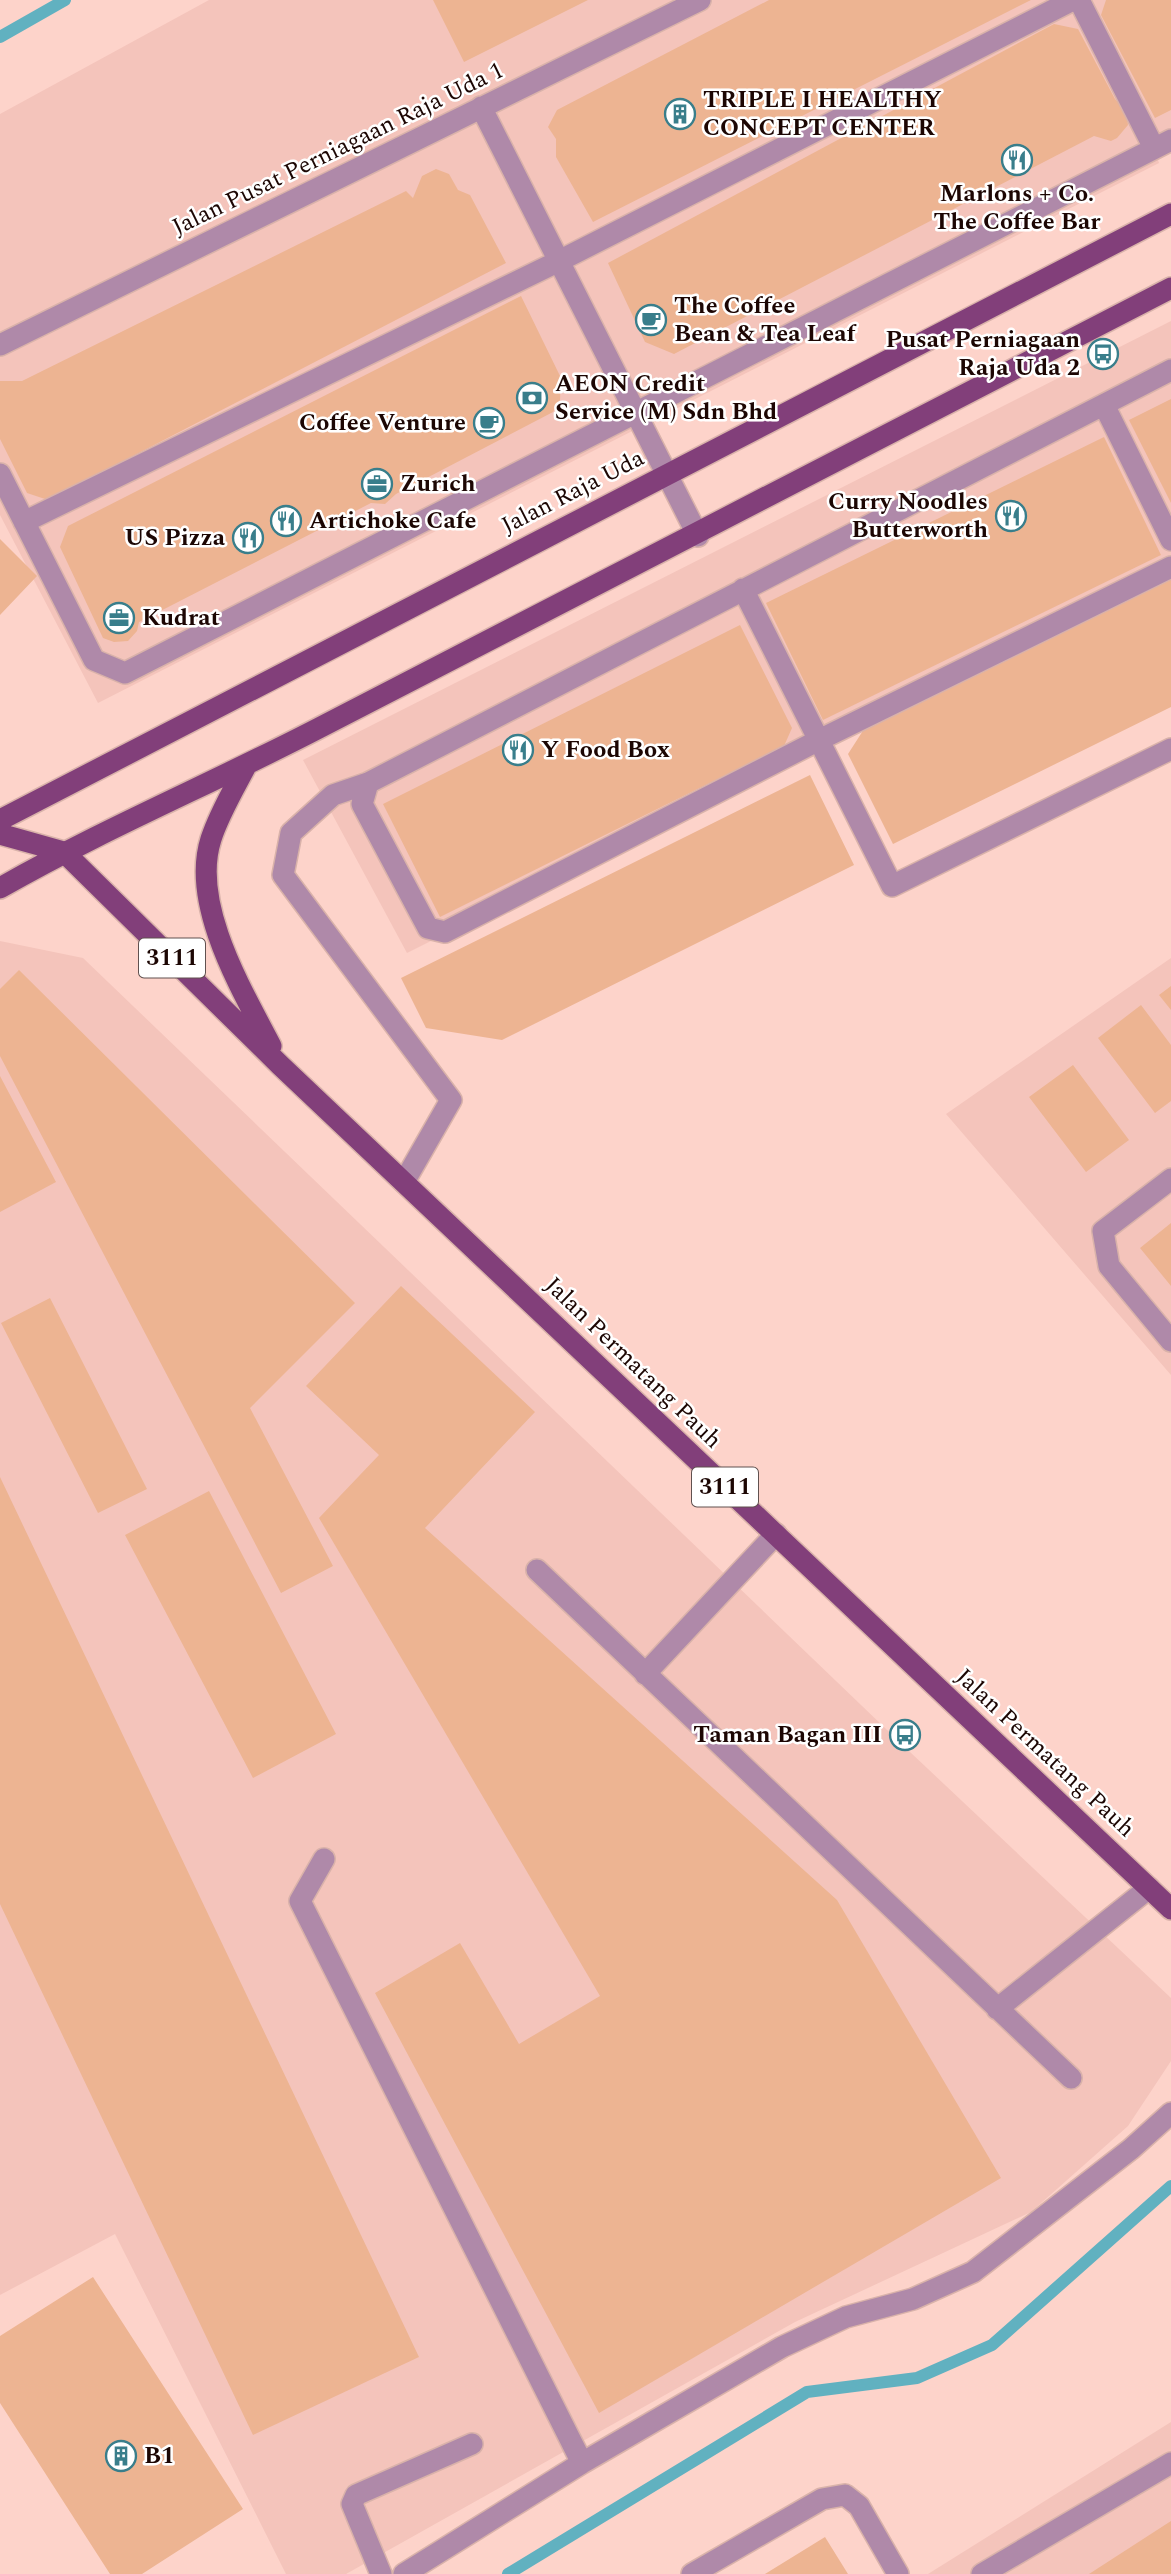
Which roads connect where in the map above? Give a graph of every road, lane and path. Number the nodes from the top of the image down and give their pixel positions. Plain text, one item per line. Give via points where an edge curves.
1 (700, 0) edge
2 (1076, 0) edge
3 (481, 107) junction
4 (1162, 144) edge
5 (1171, 214) edge
6 (559, 261) junction
7 (1171, 288) edge
8 (0, 345) edge
9 (1171, 370) edge
10 (1104, 405) junction
11 (635, 412) junction
12 (666, 473) junction
13 (0, 474) edge
14 (24, 522) junction
15 (698, 536) junction
16 (1171, 540) edge
17 (1171, 567) edge
18 (743, 589) junction
19 (818, 740) junction
20 (1171, 750) edge
21 (246, 766) junction
22 (368, 783) junction
23 (0, 820) edge
24 (0, 834) edge
25 (64, 852) junction
26 (0, 888) edge
27 (280, 1065) junction
28 (1171, 1179) edge
29 (404, 1182) junction
30 (1171, 1340) edge
31 (776, 1534) junction
32 (537, 1570) dead end
33 (645, 1674) junction
34 (324, 1859) dead end
35 (1149, 1888) junction
36 (1171, 1909) edge
37 (998, 2009) junction
38 (1071, 2078) dead end
39 (1171, 2113) edge
40 (472, 2444) dead end
41 (582, 2463) junction
42 (1171, 2463) edge
43 (381, 2574) edge
44 (404, 2574) edge
45 (692, 2574) edge
46 (898, 2574) edge
47 (982, 2574) edge

1 - 3 street, Jalan Pusat Perniagaan Raja Uda 1
2 - 4 street
2 - 6 street
3 - 6 street
3 - 8 street, Jalan Pusat Perniagaan Raja Uda 1
4 - 11 street
5 - 12 main road, Jalan Raja Uda
6 - 11 street
6 - 14 street
7 - 15 main road
9 - 10 street
10 - 16 street
10 - 18 street
11 - 12 street
11 - 14 street via 125,673 94,660
12 - 15 street
12 - 23 main road, Jalan Raja Uda
13 - 14 street
15 - 21 main road
17 - 19 street
18 - 19 street
18 - 22 street
19 - 20 street via 892,886
19 - 22 street via 445,932 428,928 362,804
21 - 25 main road
21 - 27 main road via 211,839 205,872 212,915 236,979
22 - 29 street via 333,795 291,833 283,875 451,1100
24 - 25 main road, 3111
25 - 26 main road
25 - 27 main road, Jalan Permatang Pauh / 3111
27 - 29 main road, Jalan Permatang Pauh / 3111
28 - 30 street via 1103,1231 1109,1266
29 - 31 main road, Jalan Permatang Pauh / 3111
31 - 33 street
31 - 35 main road, Jalan Permatang Pauh / 3111
32 - 33 street
33 - 37 street
34 - 41 street via 300,1901
35 - 36 main road, Jalan Permatang Pauh / 3111
35 - 37 street
37 - 38 street
39 - 41 street via 973,2272 913,2299 846,2318 782,2347
40 - 43 street via 356,2495 352,2504
41 - 44 street
42 - 47 street
45 - 46 street via 822,2499 845,2495 859,2506

